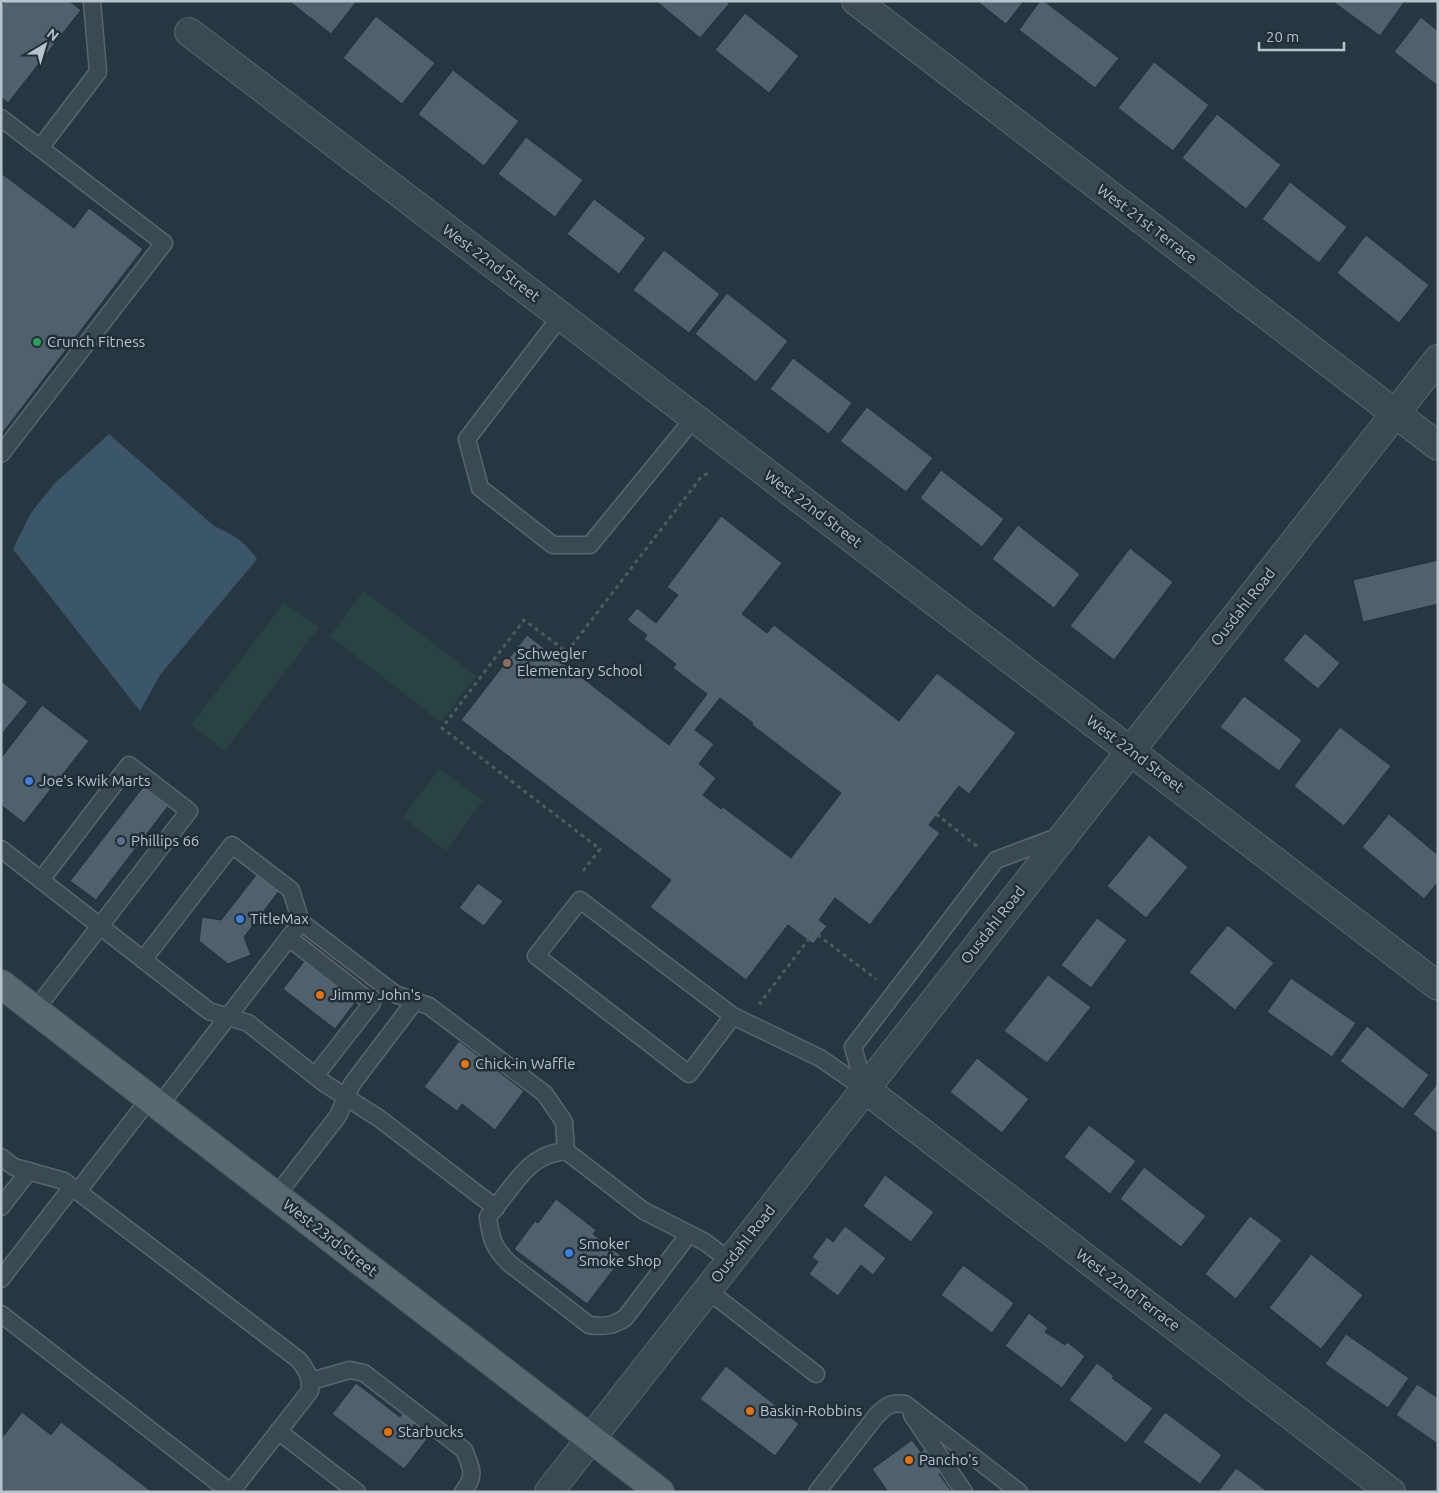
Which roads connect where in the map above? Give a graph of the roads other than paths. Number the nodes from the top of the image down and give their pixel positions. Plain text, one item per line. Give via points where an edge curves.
1 (92, 1) edge
2 (856, 1) edge
3 (189, 32) dead end
4 (1, 118) edge
5 (40, 148) junction
6 (561, 316) junction
7 (1438, 359) edge
8 (1395, 414) junction
9 (694, 418) junction
10 (1438, 446) edge
11 (1, 454) edge
12 (1130, 751) junction
13 (1065, 834) junction
14 (1, 849) edge
15 (41, 880) junction
16 (301, 922) junction
17 (100, 926) junction
18 (289, 938) junction
19 (143, 960) junction
20 (1, 984) edge
21 (1438, 986) edge
22 (416, 1001) junction
23 (35, 1010) junction
24 (733, 1016) junction
25 (228, 1017) junction
26 (315, 1076) junction
27 (865, 1089) junction
28 (346, 1097) junction
29 (154, 1102) junction
30 (566, 1151) junction
31 (1, 1157) edge
32 (29, 1171) junction
33 (75, 1189) junction
34 (276, 1196) junction
35 (1, 1207) edge
36 (496, 1208) junction
37 (689, 1234) junction
38 (730, 1261) junction
39 (1, 1279) edge
40 (707, 1290) junction
41 (2, 1316) edge
42 (816, 1374) dead end
43 (311, 1381) junction
44 (905, 1404) junction
45 (278, 1431) junction
46 (591, 1439) junction
47 (230, 1492) edge
48 (357, 1492) edge
49 (463, 1492) edge
50 (549, 1492) edge
51 (660, 1492) edge
52 (817, 1492) edge
53 (964, 1492) edge
54 (1019, 1492) edge
55 (1392, 1492) edge

1 - 5 lane via 98,72
2 - 8 street, West 21st Terrace
3 - 6 street, West 22nd Street
4 - 5 lane
5 - 11 lane via 164,243
6 - 9 street, West 22nd Street
6 - 9 lane via 467,439 480,488 553,545 590,545
7 - 8 street, Ousdahl Road
8 - 10 street, West 21st Terrace
8 - 12 street, Ousdahl Road
9 - 12 street, West 22nd Street
12 - 13 street, Ousdahl Road
12 - 21 street, West 22nd Street
13 - 27 street, Ousdahl Road
13 - 27 lane via 996,860 853,1047
14 - 15 lane
15 - 17 lane
15 - 17 lane via 129,765 189,811
16 - 18 lane
16 - 19 lane via 291,890 232,845
16 - 22 lane via 395,994
17 - 19 lane
17 - 23 lane
18 - 25 lane
18 - 26 lane via 372,1003
19 - 25 lane via 209,1011
20 - 23 main road, West 23rd Street
22 - 28 lane via 352,1084
22 - 30 lane via 429,1006 545,1094 564,1122
23 - 29 main road, West 23rd Street
24 - 24 lane via 580,900 536,956 688,1074
24 - 27 lane via 820,1058
25 - 26 lane via 248,1023
25 - 29 lane
26 - 28 lane
27 - 38 street, Ousdahl Road
27 - 55 street, West 22nd Terrace
28 - 34 lane via 338,1116
28 - 36 lane via 380,1118
29 - 33 lane
29 - 34 main road, West 23rd Street
30 - 36 lane via 538,1159 524,1171
30 - 37 lane via 644,1211
31 - 32 lane via 14,1167
32 - 33 lane via 64,1181
32 - 35 lane
33 - 39 lane
33 - 43 lane via 299,1360
34 - 46 main road, West 23rd Street
36 - 37 lane via 488,1217 497,1251 590,1325 600,1327 616,1324 625,1318
37 - 38 lane
38 - 40 street, Ousdahl Road
40 - 42 lane
40 - 46 street, Ousdahl Road
41 - 47 lane
43 - 45 lane via 310,1391
43 - 49 lane via 350,1370 364,1373 464,1450 472,1468 471,1482
44 - 52 lane via 886,1406
44 - 53 lane
44 - 54 lane
45 - 47 lane
45 - 48 lane
46 - 50 street, Ousdahl Road
46 - 51 main road, West 23rd Street

